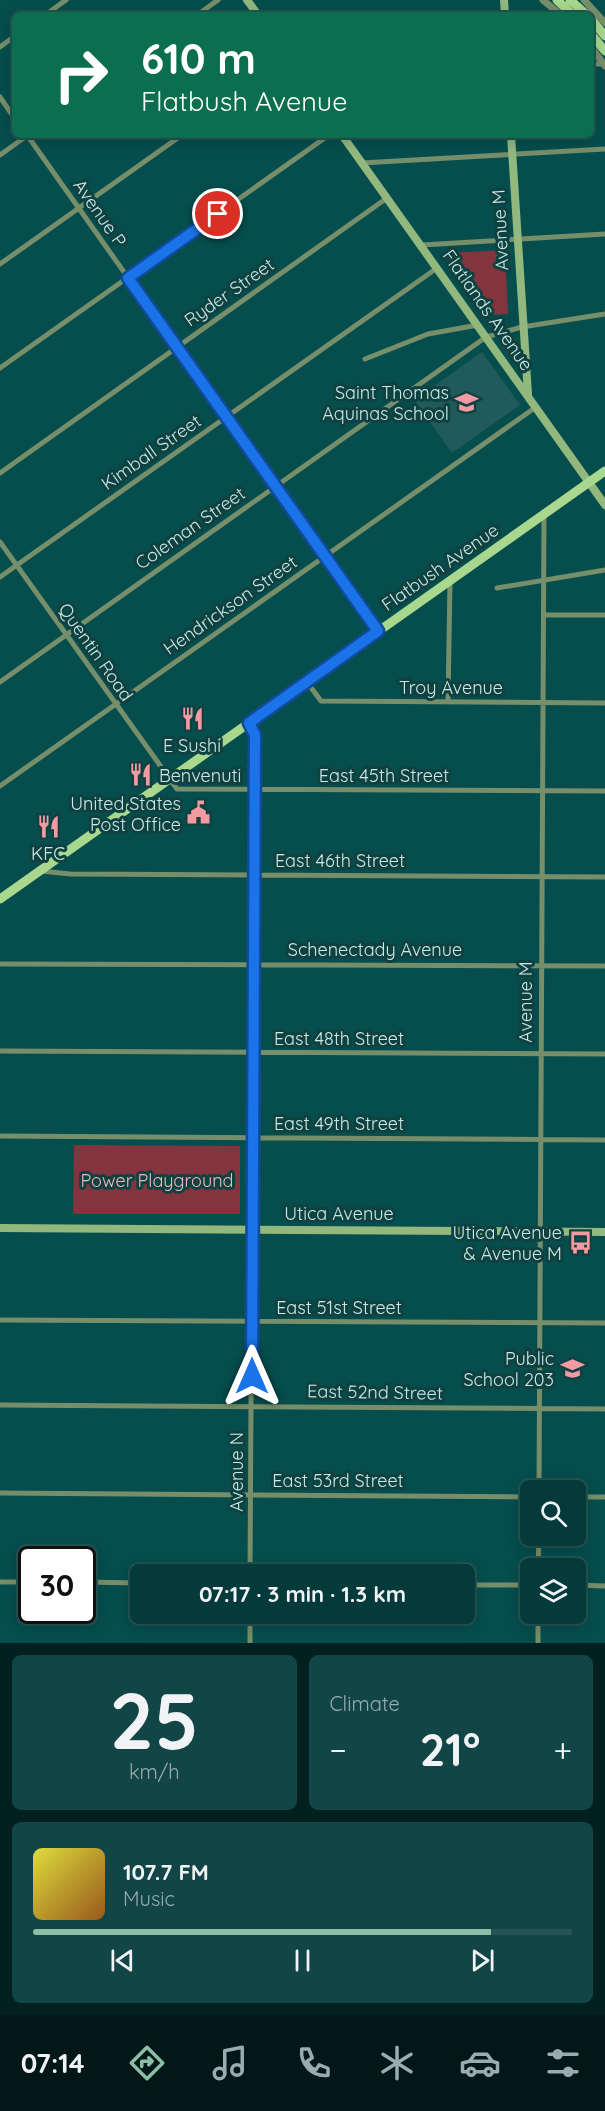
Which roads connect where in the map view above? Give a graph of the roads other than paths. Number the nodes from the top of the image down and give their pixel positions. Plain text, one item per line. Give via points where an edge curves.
1 (66, 0) edge
2 (218, 0) edge
3 (543, 0) edge
4 (557, 0) edge
5 (570, 0) edge
6 (584, 0) edge
7 (49, 12) edge
8 (201, 12) edge
9 (557, 12) edge
10 (570, 12) edge
11 (583, 12) edge
12 (594, 23) edge
13 (605, 23) edge
14 (605, 36) edge
15 (594, 38) edge
16 (594, 51) edge
17 (605, 51) edge
18 (604, 64) edge
19 (0, 98) edge
20 (12, 115) edge
21 (23, 138) edge
22 (29, 138) edge
23 (178, 138) edge
24 (325, 138) edge
25 (344, 138) edge
26 (511, 138) edge
27 (605, 149) edge
28 (512, 154) junction
29 (0, 155) edge
30 (362, 163) junction
31 (387, 198) junction
32 (79, 208) junction
33 (605, 234) edge
34 (516, 239) junction
35 (422, 244) junction
36 (0, 264) edge
37 (437, 268) junction
38 (128, 278) junction
39 (605, 314) edge
40 (478, 325) junction
41 (522, 327) junction
42 (486, 337) junction
43 (177, 347) junction
44 (365, 359) dead end
45 (0, 368) edge
46 (528, 394) junction
47 (536, 407) junction
48 (226, 417) junction
49 (605, 471) edge
50 (0, 473) edge
51 (589, 482) junction
52 (276, 486) junction
53 (605, 505) edge
54 (544, 513) junction
55 (0, 542) edge
56 (325, 556) junction
57 (17, 565) junction
58 (605, 570) edge
59 (0, 577) edge
60 (450, 580) junction
61 (544, 581) junction
62 (496, 588) dead end
63 (544, 615) junction
64 (605, 615) edge
65 (378, 631) junction
66 (66, 635) junction
67 (0, 682) edge
68 (307, 682) junction
69 (448, 702) junction
70 (543, 703) junction
71 (605, 703) edge
72 (115, 705) junction
73 (249, 723) junction
74 (168, 778) junction
75 (0, 786) edge
76 (255, 790) junction
77 (543, 791) junction
78 (605, 791) edge
79 (40, 870) junction
80 (254, 875) junction
81 (542, 877) junction
82 (605, 877) edge
83 (0, 899) edge
84 (254, 963) junction
85 (0, 964) edge
86 (542, 965) junction
87 (605, 966) edge
88 (0, 1051) edge
89 (254, 1052) junction
90 (542, 1054) junction
91 (605, 1054) edge
92 (0, 1136) edge
93 (253, 1138) junction
94 (541, 1139) junction
95 (605, 1140) edge
96 (0, 1228) edge
97 (252, 1229) junction
98 (540, 1231) junction
99 (605, 1232) edge
100 (0, 1320) edge
101 (252, 1321) junction
102 (540, 1323) junction
103 (605, 1323) edge
104 (0, 1405) edge
105 (251, 1406) junction
106 (540, 1409) junction
107 (605, 1409) edge
108 (539, 1480) edge
109 (0, 1493) edge
110 (251, 1495) junction
111 (520, 1497) edge
112 (586, 1497) edge
113 (605, 1497) edge
114 (250, 1564) edge
115 (0, 1582) edge
116 (18, 1582) edge
117 (96, 1582) edge
118 (130, 1582) edge
119 (475, 1585) edge
120 (520, 1585) edge
121 (586, 1585) edge
122 (605, 1586) edge
123 (250, 1624) edge
124 (538, 1624) edge
125 (250, 1643) edge
126 (538, 1643) edge

1 - 7 street
2 - 8 street
3 - 9 street
4 - 10 main road
5 - 11 main road
6 - 13 street
12 - 14 main road
15 - 17 main road
16 - 18 street
19 - 20 street
21 - 29 street
22 - 32 street, Avenue P
23 - 32 street
24 - 38 street
25 - 30 main road, Flatlands Avenue
26 - 28 main road, Avenue M
27 - 28 street
28 - 30 street
28 - 34 main road, Avenue M
30 - 31 main road, Flatlands Avenue
31 - 35 main road, Flatlands Avenue
31 - 43 street, Ryder Street
32 - 36 street
32 - 38 street, Avenue P
33 - 34 street
34 - 35 street
34 - 41 main road, Avenue M
35 - 37 main road, Flatlands Avenue
37 - 40 main road, Flatlands Avenue
37 - 48 street, Kimball Street
38 - 43 street, Avenue P
38 - 45 street
39 - 41 street
40 - 42 main road, Flatlands Avenue
40 - 44 street via 428,334
41 - 42 street
41 - 46 main road, Avenue M
42 - 46 main road, Flatlands Avenue
42 - 52 street, Coleman Street
43 - 48 street, Avenue P
43 - 50 street, Ryder Street
46 - 47 main road, Flatlands Avenue
47 - 51 main road, Flatlands Avenue
47 - 56 street, Hendrickson Street
48 - 52 street, Avenue P
48 - 57 street, Kimball Street
49 - 51 main road, Flatbush Avenue
51 - 53 main road, Flatlands Avenue
51 - 54 main road, Flatbush Avenue
52 - 56 street, Avenue P
52 - 66 street, Coleman Street
54 - 60 main road, Flatbush Avenue
54 - 61 street, Avenue M
55 - 57 street, Quentin Road
56 - 65 street, Avenue P
56 - 72 street, Hendrickson Street
57 - 59 street, Kimball Street
57 - 66 street, Quentin Road
58 - 61 street
60 - 65 main road, Flatbush Avenue
60 - 69 street
61 - 62 street
61 - 63 street, Avenue M
63 - 64 street
63 - 70 street, Avenue M
65 - 68 main road, Flatbush Avenue
66 - 67 street, Coleman Street
66 - 72 street, Quentin Road
68 - 69 street, Troy Avenue via 321,701
68 - 73 main road, Flatbush Avenue
69 - 70 street, Troy Avenue
70 - 71 street, Troy Avenue
70 - 77 street, Avenue M
72 - 74 street, Quentin Road
72 - 75 street, Hendrickson Street
73 - 74 main road, Flatbush Avenue
73 - 76 street, Avenue N via 255,735
74 - 76 street, East 45th Street via 177,789
74 - 79 main road, Flatbush Avenue
76 - 77 street, East 45th Street
76 - 80 street, Avenue N
77 - 78 street, East 45th Street
77 - 81 street, Avenue M
79 - 80 street, East 46th Street via 70,874
79 - 83 main road, Flatbush Avenue
80 - 81 street, East 46th Street
80 - 84 street, Avenue N
81 - 82 street, East 46th Street
81 - 86 street, Avenue M
84 - 85 street, Schenectady Avenue
84 - 86 street, Schenectady Avenue
84 - 89 street, Avenue N
86 - 87 street, Schenectady Avenue
86 - 90 street, Avenue M
88 - 89 street, East 48th Street
89 - 90 street, East 48th Street
89 - 93 street, Avenue N
90 - 91 street, East 48th Street
90 - 94 street, Avenue M
92 - 93 street, East 49th Street
93 - 94 street, East 49th Street
93 - 97 street, Avenue N
94 - 95 street, East 49th Street
94 - 98 street, Avenue M
96 - 97 main road, Utica Avenue
97 - 98 main road, Utica Avenue
97 - 101 street, Avenue N
98 - 99 main road, Utica Avenue
98 - 102 street, Avenue M
100 - 101 street, East 51st Street
101 - 102 street, East 51st Street
101 - 105 street, Avenue N
102 - 103 street, East 51st Street
102 - 106 street, Avenue M
104 - 105 street, East 52nd Street
105 - 106 street, East 52nd Street
105 - 110 street, Avenue N
106 - 107 street, East 52nd Street
106 - 108 street, Avenue M
109 - 110 street, East 53rd Street
110 - 111 street, East 53rd Street
110 - 114 street, Avenue N
112 - 113 street
115 - 116 street
117 - 118 street
119 - 120 street
121 - 122 street
123 - 125 street
124 - 126 street

